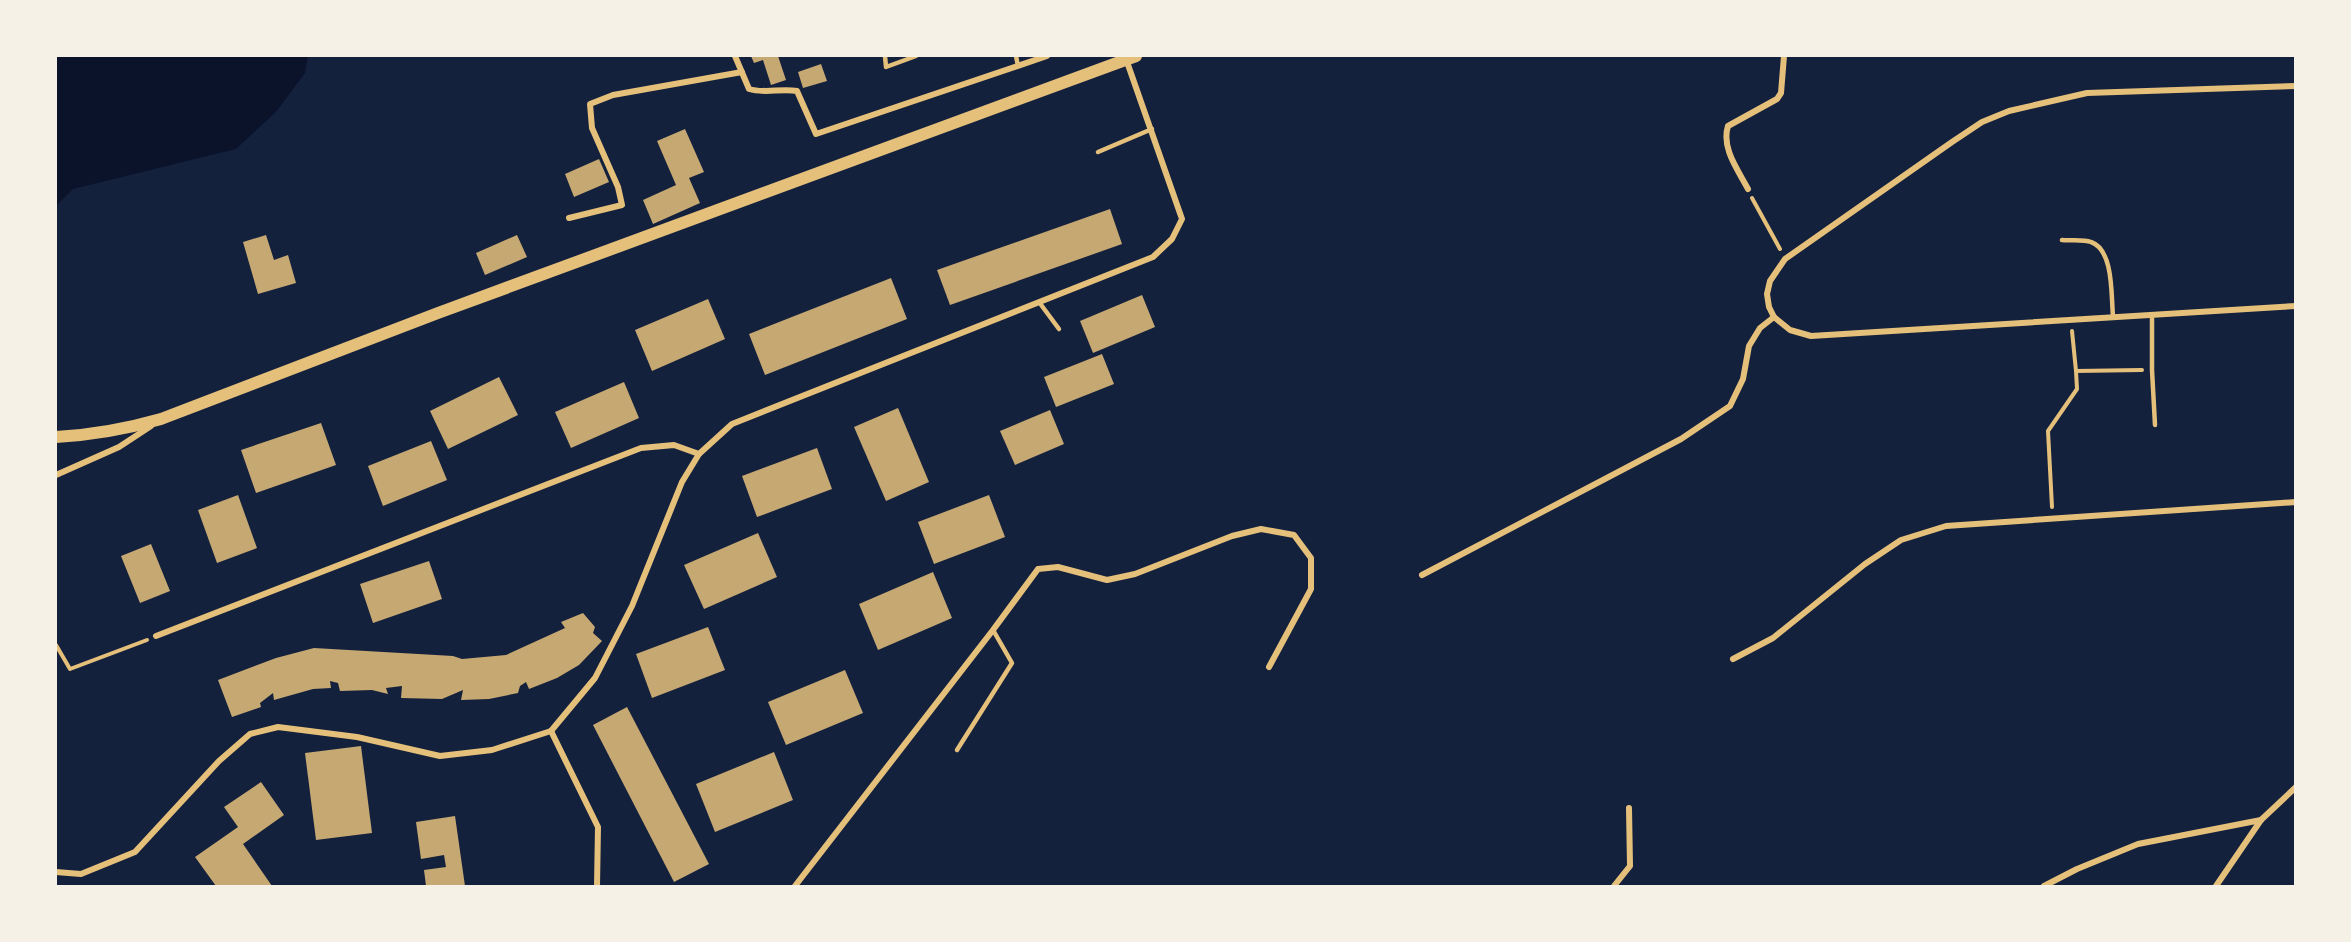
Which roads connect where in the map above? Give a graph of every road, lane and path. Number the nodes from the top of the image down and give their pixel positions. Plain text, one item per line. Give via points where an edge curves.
1 (735, 56) edge
2 (885, 56) edge
3 (916, 56) edge
4 (1016, 56) edge
5 (1047, 56) edge
6 (1784, 56) edge
7 (1129, 57) edge
8 (1018, 66) junction
9 (742, 72) junction
10 (2295, 86) edge
11 (1152, 129) junction
12 (1098, 152) dead end
13 (1748, 189) joint
14 (569, 218) dead end
15 (2062, 240) dead end
16 (1785, 259) junction
17 (1039, 302) junction
18 (2295, 306) edge
19 (2152, 315) junction
20 (2113, 316) junction
21 (1774, 317) junction
22 (2070, 319) junction
23 (1059, 329) dead end
24 (2152, 370) junction
25 (2076, 371) junction
26 (161, 419) junction
27 (2155, 425) dead end
28 (56, 437) edge
29 (699, 454) junction
30 (56, 475) edge
31 (2052, 502) dead end
32 (2295, 502) edge
33 (1422, 575) dead end
34 (993, 630) junction
35 (156, 636) joint
36 (56, 645) edge
37 (1734, 659) dead end
38 (1269, 667) dead end
39 (551, 731) junction
40 (957, 750) dead end
41 (2295, 787) edge
42 (2295, 794) edge
43 (2284, 797) junction
44 (1629, 808) dead end
45 (2261, 820) junction
46 (56, 872) edge
47 (597, 886) edge
48 (795, 886) edge
49 (1614, 886) edge
50 (2044, 886) edge
51 (2216, 886) edge

1 - 9 street
2 - 3 lane via 886,67
4 - 8 lane
5 - 8 street
6 - 13 street via 1777,99 1728,126 1725,135
7 - 11 street
7 - 26 main road
8 - 9 street via 816,134 798,91 749,89
9 - 14 street via 613,95 590,104 592,128 622,205
10 - 16 street via 2086,93 2009,111 1982,122
11 - 12 lane
11 - 17 street via 1182,219 1172,239 1153,256
13 - 16 path
15 - 20 lane via 2091,242 2101,250 2109,268
16 - 21 street via 1770,281 1767,294
17 - 23 lane
17 - 29 street via 732,424
18 - 19 street
19 - 20 street
19 - 24 lane
20 - 22 street
21 - 22 street via 1790,330 1811,336
21 - 33 street via 1760,328 1749,346 1743,379 1730,406 1673,443
22 - 25 path
24 - 25 path
24 - 27 lane
25 - 31 path via 2077,389 2048,431
26 - 28 main road via 90,435
26 - 30 street via 118,447
29 - 35 street via 674,445 641,448
29 - 39 street via 682,482 632,606 595,678
32 - 37 street via 1946,526 1901,540 1864,564 1773,638
34 - 38 street via 1038,569 1058,567 1107,580 1135,574 1232,536 1261,529 1294,535 1311,558 1311,589
34 - 40 lane via 1012,663
34 - 48 street
35 - 36 path via 70,669
39 - 46 street via 492,750 440,756 357,737 278,727 250,734 219,760 135,852 81,874
39 - 47 street via 598,827
41 - 43 street
42 - 43 street
43 - 45 street
44 - 49 street via 1630,866
45 - 50 street via 2138,844
45 - 51 street

